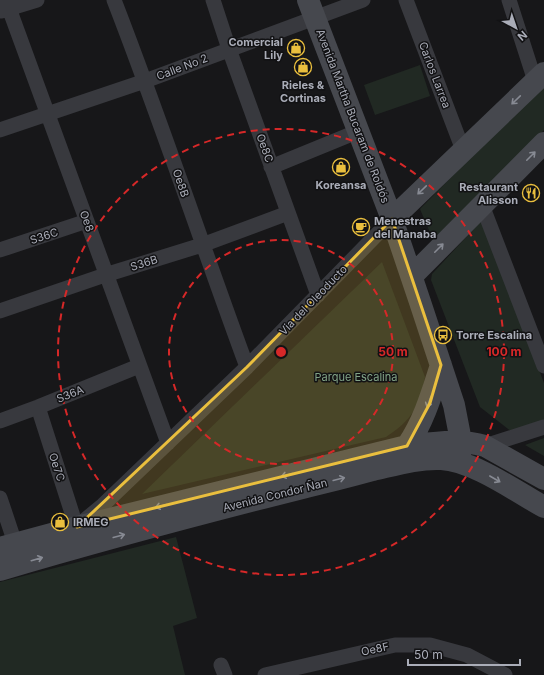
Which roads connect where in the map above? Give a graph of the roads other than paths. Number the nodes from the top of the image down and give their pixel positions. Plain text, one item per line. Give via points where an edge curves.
1 (37, 0) edge
2 (114, 0) edge
3 (212, 0) edge
4 (363, 0) edge
5 (406, 0) edge
6 (509, 0) edge
7 (5, 7) edge
8 (312, 9) edge
9 (229, 49) junction
10 (540, 77) edge
11 (145, 81) junction
12 (47, 114) junction
13 (0, 130) edge
14 (359, 131) junction
15 (544, 143) edge
16 (463, 150) junction
17 (272, 167) junction
18 (482, 205) junction
19 (288, 213) junction
20 (392, 219) junction
21 (88, 221) junction
22 (202, 245) junction
23 (0, 250) edge
24 (105, 275) junction
25 (412, 276) junction
26 (318, 295) junction
27 (0, 311) edge
28 (441, 365) junction
29 (139, 366) junction
30 (544, 366) edge
31 (247, 367) junction
32 (38, 407) junction
33 (0, 421) edge
34 (544, 427) edge
35 (168, 443) junction
36 (407, 446) junction
37 (484, 446) junction
38 (461, 452) junction
39 (544, 479) edge
40 (0, 498) edge
41 (544, 507) edge
42 (79, 536) junction
43 (8, 546) edge
44 (0, 570) edge
45 (265, 675) edge
46 (505, 675) edge

1 - 7 street
2 - 11 street, Oe8B
3 - 9 street, Oe8C
4 - 8 street, Calle No 2
5 - 16 street, Carlos Larrea
6 - 10 street
7 - 12 street, Oe8
8 - 9 street, Calle No 2
8 - 14 street, Avenida Martha Bucaram de Roldós
9 - 11 street, Calle No 2
9 - 17 street, Oe8C
10 -> 16 street, Via del Oleoducto
11 - 12 street, Calle No 2
11 - 22 street, Oe8B
12 - 13 street, Calle No 2
12 - 21 street, Oe8
14 - 17 street
14 - 20 street, Avenida Martha Bucaram de Roldós
18 -> 15 street
16 -> 20 street, Via del Oleoducto
17 - 19 street, Oe8C
25 -> 18 street
18 - 30 street
19 - 22 street, S36B
19 - 26 street, Oe8C
20 - 25 street, Avenida Martha Bucaram de Roldós
20 - 26 street, Via del Oleoducto
21 - 23 street, S36C
21 - 24 street, Oe8
22 - 24 street, S36B
22 - 31 street, Oe8B
24 - 27 street, S36B
24 - 29 street, Oe8
25 - 28 street, Avenida Martha Bucaram de Roldós
26 - 31 street, Via del Oleoducto
28 -> 36 street via 430,403 416,434
28 - 38 street, Avenida Martha Bucaram de Roldós via 454,405
29 - 32 street, S36A
29 - 35 street, Oe8
31 - 35 street, Via del Oleoducto
32 - 33 street, S36A
32 - 42 street, Oe7C
34 - 37 street
35 - 42 street, Via del Oleoducto via 103,504
36 - 38 street, Avenida Condor Ñan
36 -> 42 street, Avenida Condor Ñan
37 - 38 street, Avenida Condor Ñan
37 - 39 street, Avenida Condor Ñan
38 -> 41 street, Avenida Condor Ñan via 474,467
42 -> 38 street, Avenida Condor Ñan via 395,464 442,459
40 - 43 street
42 - 43 street, Avenida Condor Ñan
44 -> 42 street, Avenida Condor Ñan
45 - 46 street, Oe8F via 396,645 430,646 467,655

